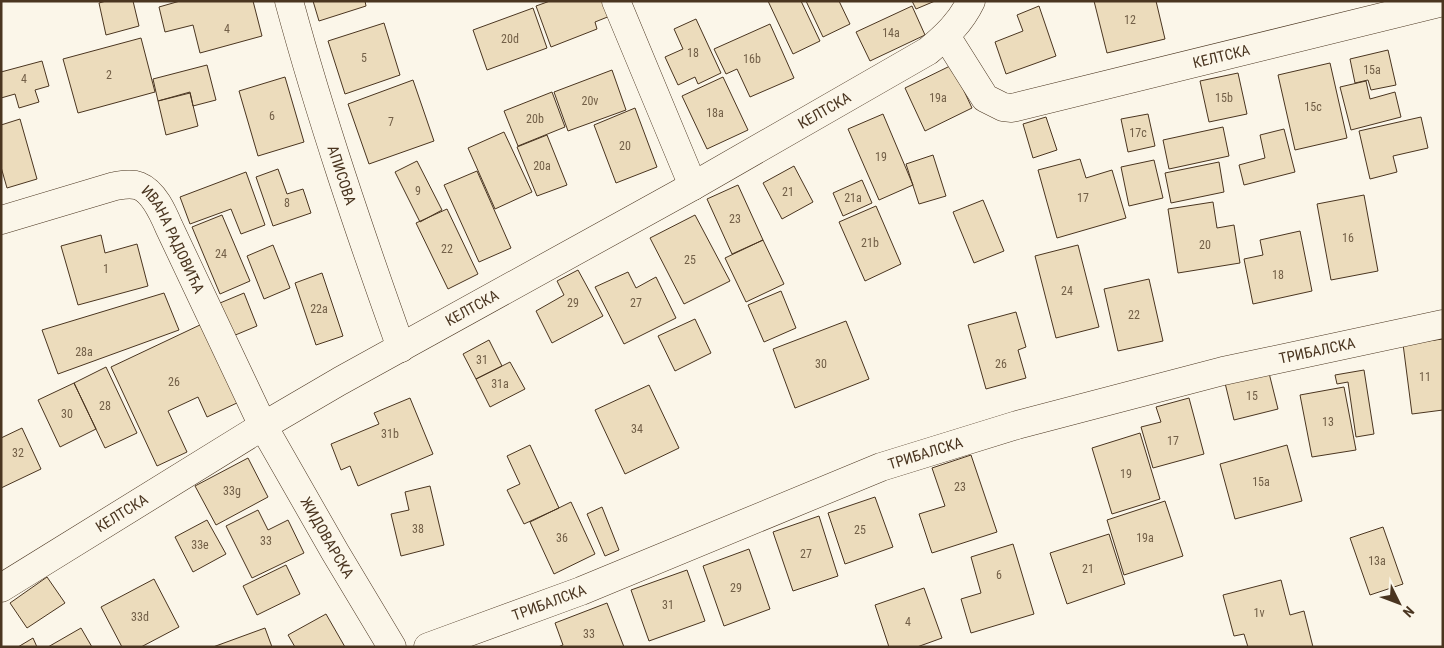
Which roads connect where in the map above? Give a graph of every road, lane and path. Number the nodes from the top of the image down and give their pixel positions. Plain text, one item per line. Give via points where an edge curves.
1 (289, 1) edge
2 (616, 1) edge
3 (971, 1) edge
4 (1443, 2) edge
5 (946, 36) junction
6 (693, 186) junction
7 (1, 220) edge
8 (1443, 324) edge
9 (401, 348) junction
10 (263, 426) junction
11 (1, 588) edge
12 (392, 647) edge
13 (428, 647) edge

1 - 9 street, АПИСОВА via 349,201
2 - 6 street
3 - 5 street, КЕЛТСКА via 965,14
4 - 5 street, КЕЛТСКА via 1012,108 1003,108 985,98
5 - 6 street, КЕЛТСКА via 928,51
6 - 9 street, КЕЛТСКА
7 - 10 street, ИВАНА РАДОВИЋА via 115,186 139,186 156,202 166,220
8 - 13 street, ТРИБАЛСКА via 1213,373 1017,425 881,467 581,591
9 - 10 street, КЕЛТСКА
10 - 11 street, КЕЛТСКА
10 - 12 street, ЖИДОВАРСКА

